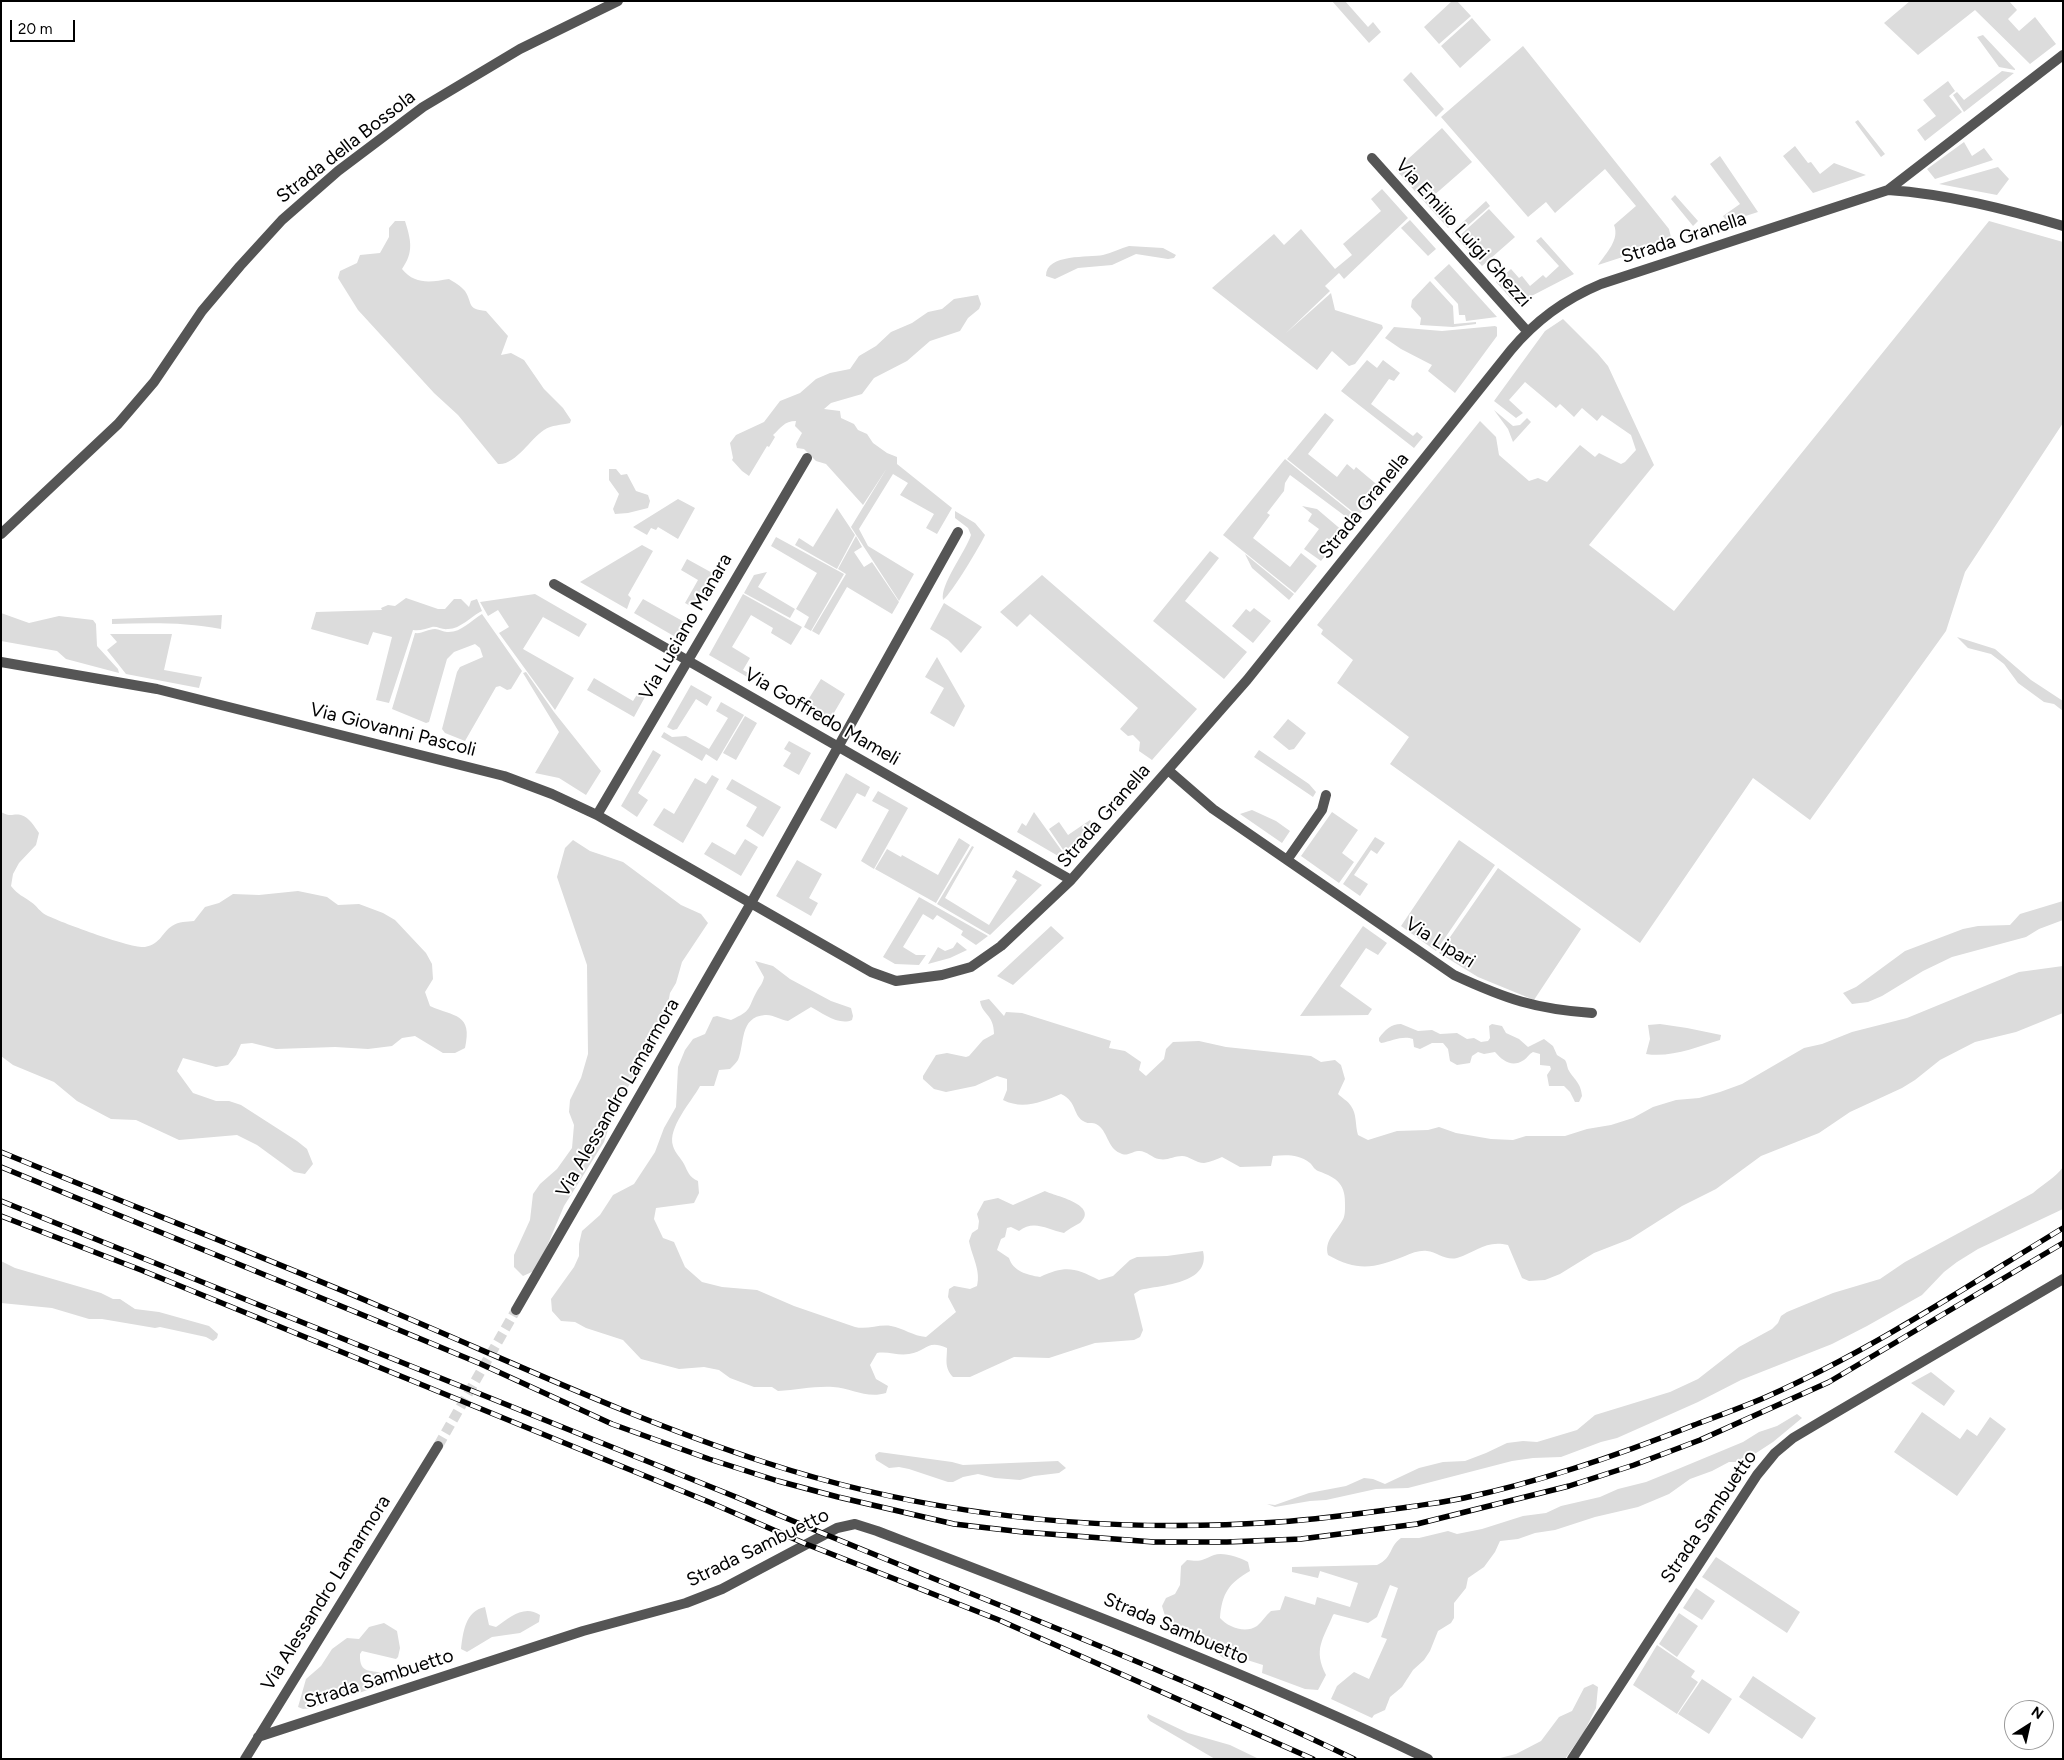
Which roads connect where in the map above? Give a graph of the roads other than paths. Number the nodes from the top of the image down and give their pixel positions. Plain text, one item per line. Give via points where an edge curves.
1 (618, 1) edge
2 (2063, 55) edge
3 (1372, 158) dead end
4 (1888, 190) junction
5 (2063, 226) edge
6 (1527, 331) junction
7 (807, 458) dead end
8 (958, 532) dead end
9 (1, 534) edge
10 (554, 584) dead end
11 (686, 660) junction
12 (1, 662) edge
13 (838, 747) junction
14 (1168, 770) junction
15 (1326, 795) dead end
16 (597, 815) junction
17 (1287, 860) junction
18 (1071, 880) junction
19 (751, 903) junction
20 (1592, 1013) dead end
21 (2063, 1279) edge
22 (516, 1310) tunnel mouth
23 (438, 1446) tunnel mouth
24 (258, 1737) junction
25 (245, 1759) edge
26 (1428, 1759) edge
27 (1572, 1759) edge

1 - 9 street, Strada della Bossola via 520,49 423,107 338,170 282,220 240,266 202,311 154,382 118,424
2 - 4 street, Strada Granella
3 - 6 street, Via Emilio Luigi Ghezzi
4 - 5 street via 1993,207
4 - 6 street, Strada Granella via 1601,284 1558,306
6 - 14 street, Strada Granella via 1253,672
7 - 11 street, Via Luciano Manara
8 - 13 street, Via Alessandro Lamarmora
10 - 11 street, Via Goffredo Mameli
11 - 13 street, Via Goffredo Mameli
11 - 16 street, Via Luciano Manara
12 - 16 street, Via Giovanni Pascoli via 157,689 504,776
13 - 18 street, Via Goffredo Mameli
13 - 19 street, Via Alessandro Lamarmora
14 - 17 street, Via Lipari via 1213,808
14 - 18 street, Strada Granella
15 - 17 street via 1322,810
16 - 19 street, Via Giovanni Pascoli
17 - 20 street, Via Lipari via 1454,975 1523,1004
18 - 19 street, Strada Granella via 1001,946 971,967 942,976 896,981 871,972
19 - 22 street, Via Alessandro Lamarmora
21 - 27 street, Strada Sambuetto via 1793,1438 1775,1453 1718,1532
23 - 24 street, Via Alessandro Lamarmora
24 - 25 street, Via Alessandro Lamarmora
24 - 26 street, Strada Sambuetto via 583,1631 686,1603 722,1589 837,1528 855,1524 1085,1610 1321,1709

